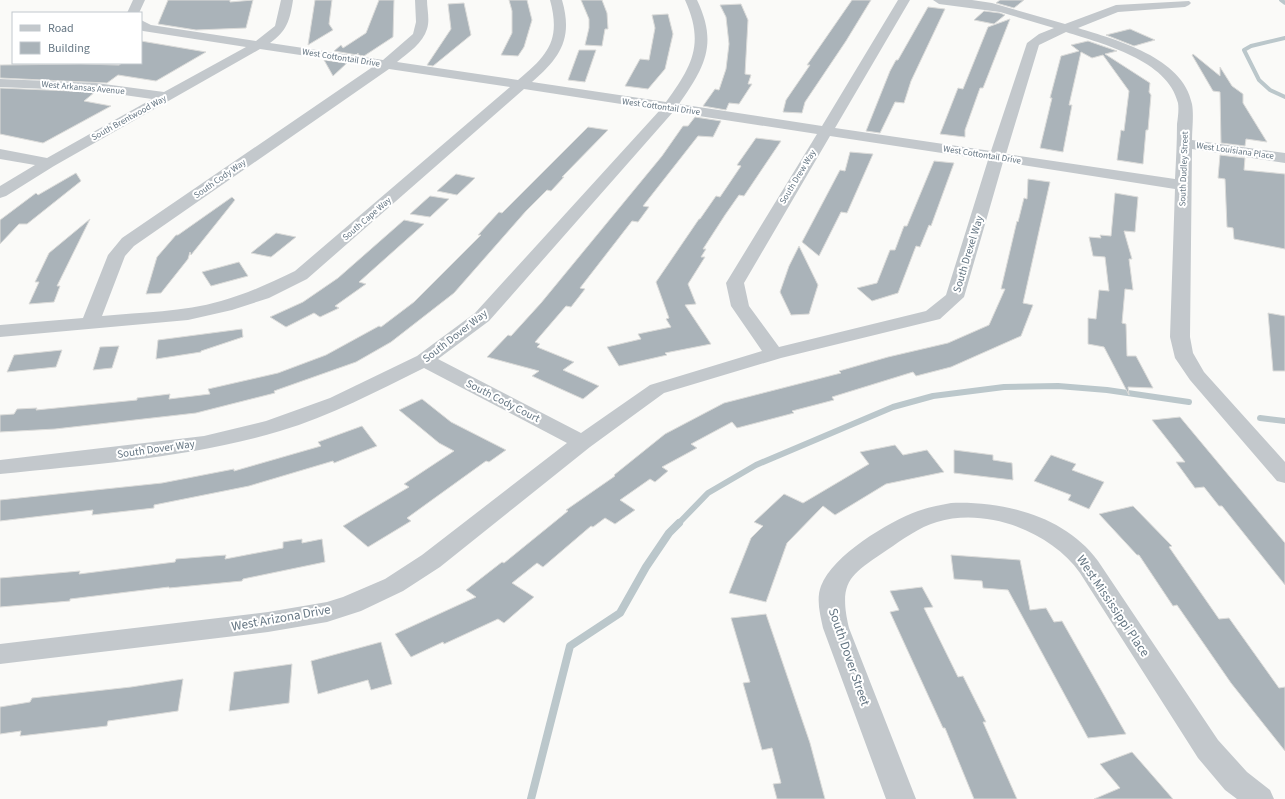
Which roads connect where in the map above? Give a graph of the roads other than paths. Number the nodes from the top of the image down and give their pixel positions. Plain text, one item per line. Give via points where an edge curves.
1 (139, 0) edge
2 (287, 0) edge
3 (421, 0) edge
4 (556, 0) edge
5 (691, 0) edge
6 (904, 0) edge
7 (939, 0) edge
8 (1185, 3) dead end
9 (133, 12) edge
10 (142, 25) edge
11 (1066, 28) junction
12 (258, 45) junction
13 (385, 65) junction
14 (0, 83) edge
15 (520, 86) junction
16 (167, 97) junction
17 (668, 108) junction
18 (825, 131) junction
19 (1185, 144) junction
20 (0, 154) edge
21 (997, 157) junction
22 (1285, 158) edge
23 (49, 163) junction
24 (1183, 185) junction
25 (0, 193) edge
26 (90, 323) junction
27 (0, 331) edge
28 (774, 354) junction
29 (424, 360) junction
30 (582, 442) junction
31 (0, 466) edge
32 (1285, 476) edge
33 (909, 524) joint
34 (0, 654) edge
35 (901, 799) edge
36 (1259, 799) edge

1 - 9 street
2 - 12 street, South Brentwood Way via 282,27
3 - 13 street, South Cody Way via 422,18 419,32
4 - 15 street, South Cape Way via 562,24 559,41 547,59
5 - 17 street, South Dover Way via 702,25 702,49 689,80
6 - 18 street, South Drew Way
7 - 11 street, South Dudley Street via 1000,8
8 - 11 street, South Drexel Way via 1116,9
10 - 12 street, West Cottontail Drive via 147,28
11 - 19 street, South Dudley Street via 1133,52 1167,73 1181,88 1184,98
11 - 21 street, South Drexel Way via 1038,39 1031,46
12 - 13 street, West Cottontail Drive
12 - 16 street, South Brentwood Way
13 - 15 street, West Cottontail Drive
13 - 26 street, South Cody Way via 128,242 116,255
14 - 16 street, West Arkansas Avenue via 96,87
15 - 17 street, West Cottontail Drive
15 - 26 street, South Cape Way via 301,275 262,294 188,314
16 - 23 street, South Brentwood Way
17 - 18 street, West Cottontail Drive
17 - 29 street, South Dover Way via 482,317
18 - 21 street, West Cottontail Drive
18 - 28 street, South Drew Way via 735,283 740,306
19 - 22 street, West Louisiana Place
19 - 24 street, South Dudley Street
20 - 23 street
21 - 24 street, West Cottontail Drive
21 - 28 street, South Drexel Way via 955,297 933,315
23 - 25 street, South Brentwood Way
24 - 32 street, South Dudley Street via 1180,337 1183,354 1190,367
26 - 27 street, South Cape Way
28 - 30 street, South Drexel Way via 657,388
29 - 30 street, South Cody Court
29 - 31 street, South Dover Way via 337,403 273,426 204,443
30 - 34 street, West Arizona Drive via 431,561 394,585 352,604 320,613 268,622
33 - 35 street, South Dover Street via 847,566 832,587 831,604 836,628
33 - 36 street, West Mississippi Place via 928,516 949,512 984,512 1031,524 1065,541 1092,571 1208,749 1236,781

